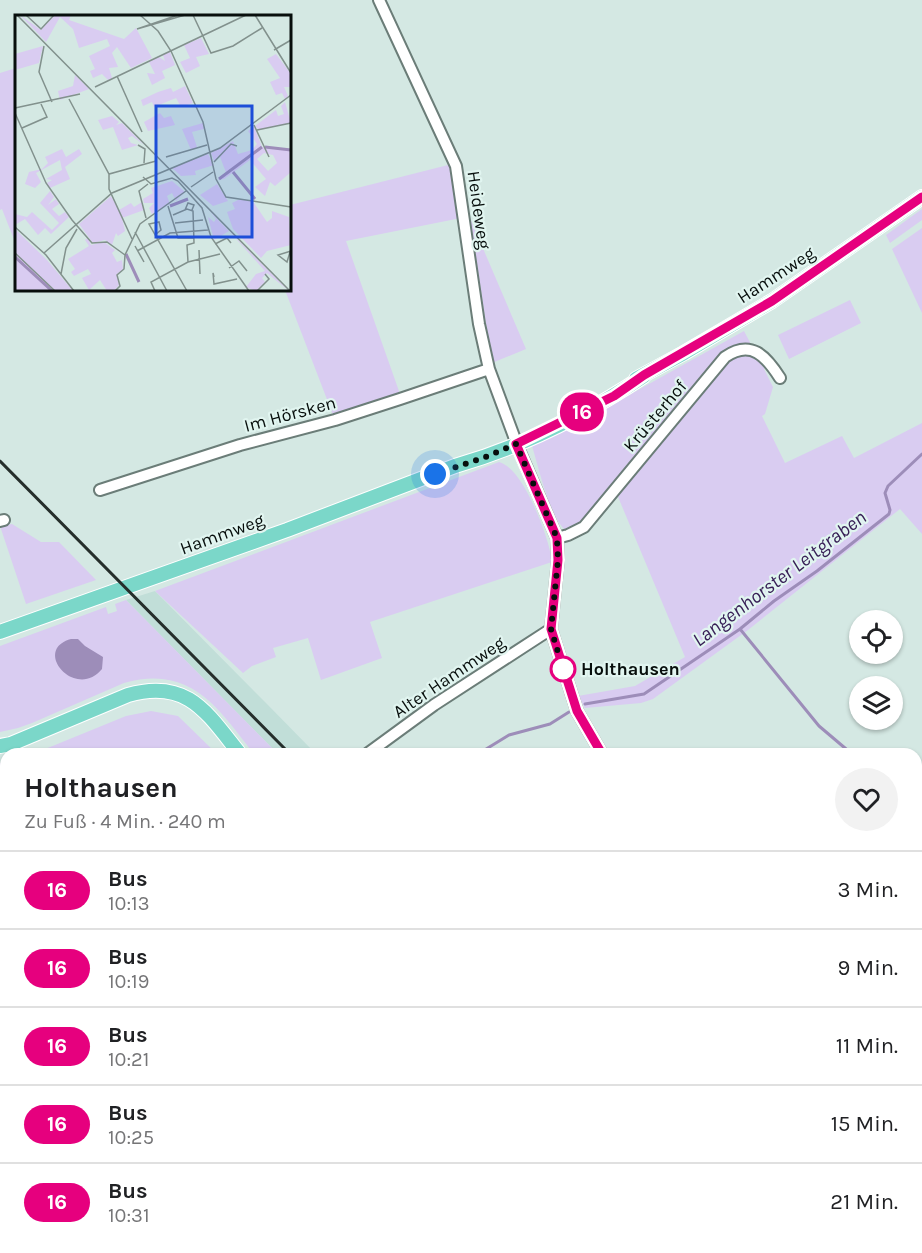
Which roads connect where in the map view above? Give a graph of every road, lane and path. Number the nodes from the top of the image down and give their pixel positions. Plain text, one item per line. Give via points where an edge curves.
1 (379, 0) edge
2 (922, 197) edge
3 (489, 369) junction
4 (780, 378) dead end
5 (515, 439) junction
6 (100, 490) dead end
7 (557, 538) junction
8 (551, 629) junction
9 (0, 632) edge
10 (0, 746) edge
11 (235, 748) edge
12 (375, 748) edge
13 (599, 748) edge

1 - 3 street, Heideweg via 456,166
2 - 5 main road, Hammweg via 772,301 644,375
3 - 5 street, Heideweg
3 - 6 street, Im Hörsken
4 - 7 street, Krüsterhof via 757,352 741,349 725,357 584,527
5 - 7 street, Heideweg
5 - 9 main road, Hammweg via 483,458
7 - 8 street
8 - 12 street, Alter Hammweg
8 - 13 street via 577,711
10 - 11 main road via 128,695 162,690 184,696 203,709

